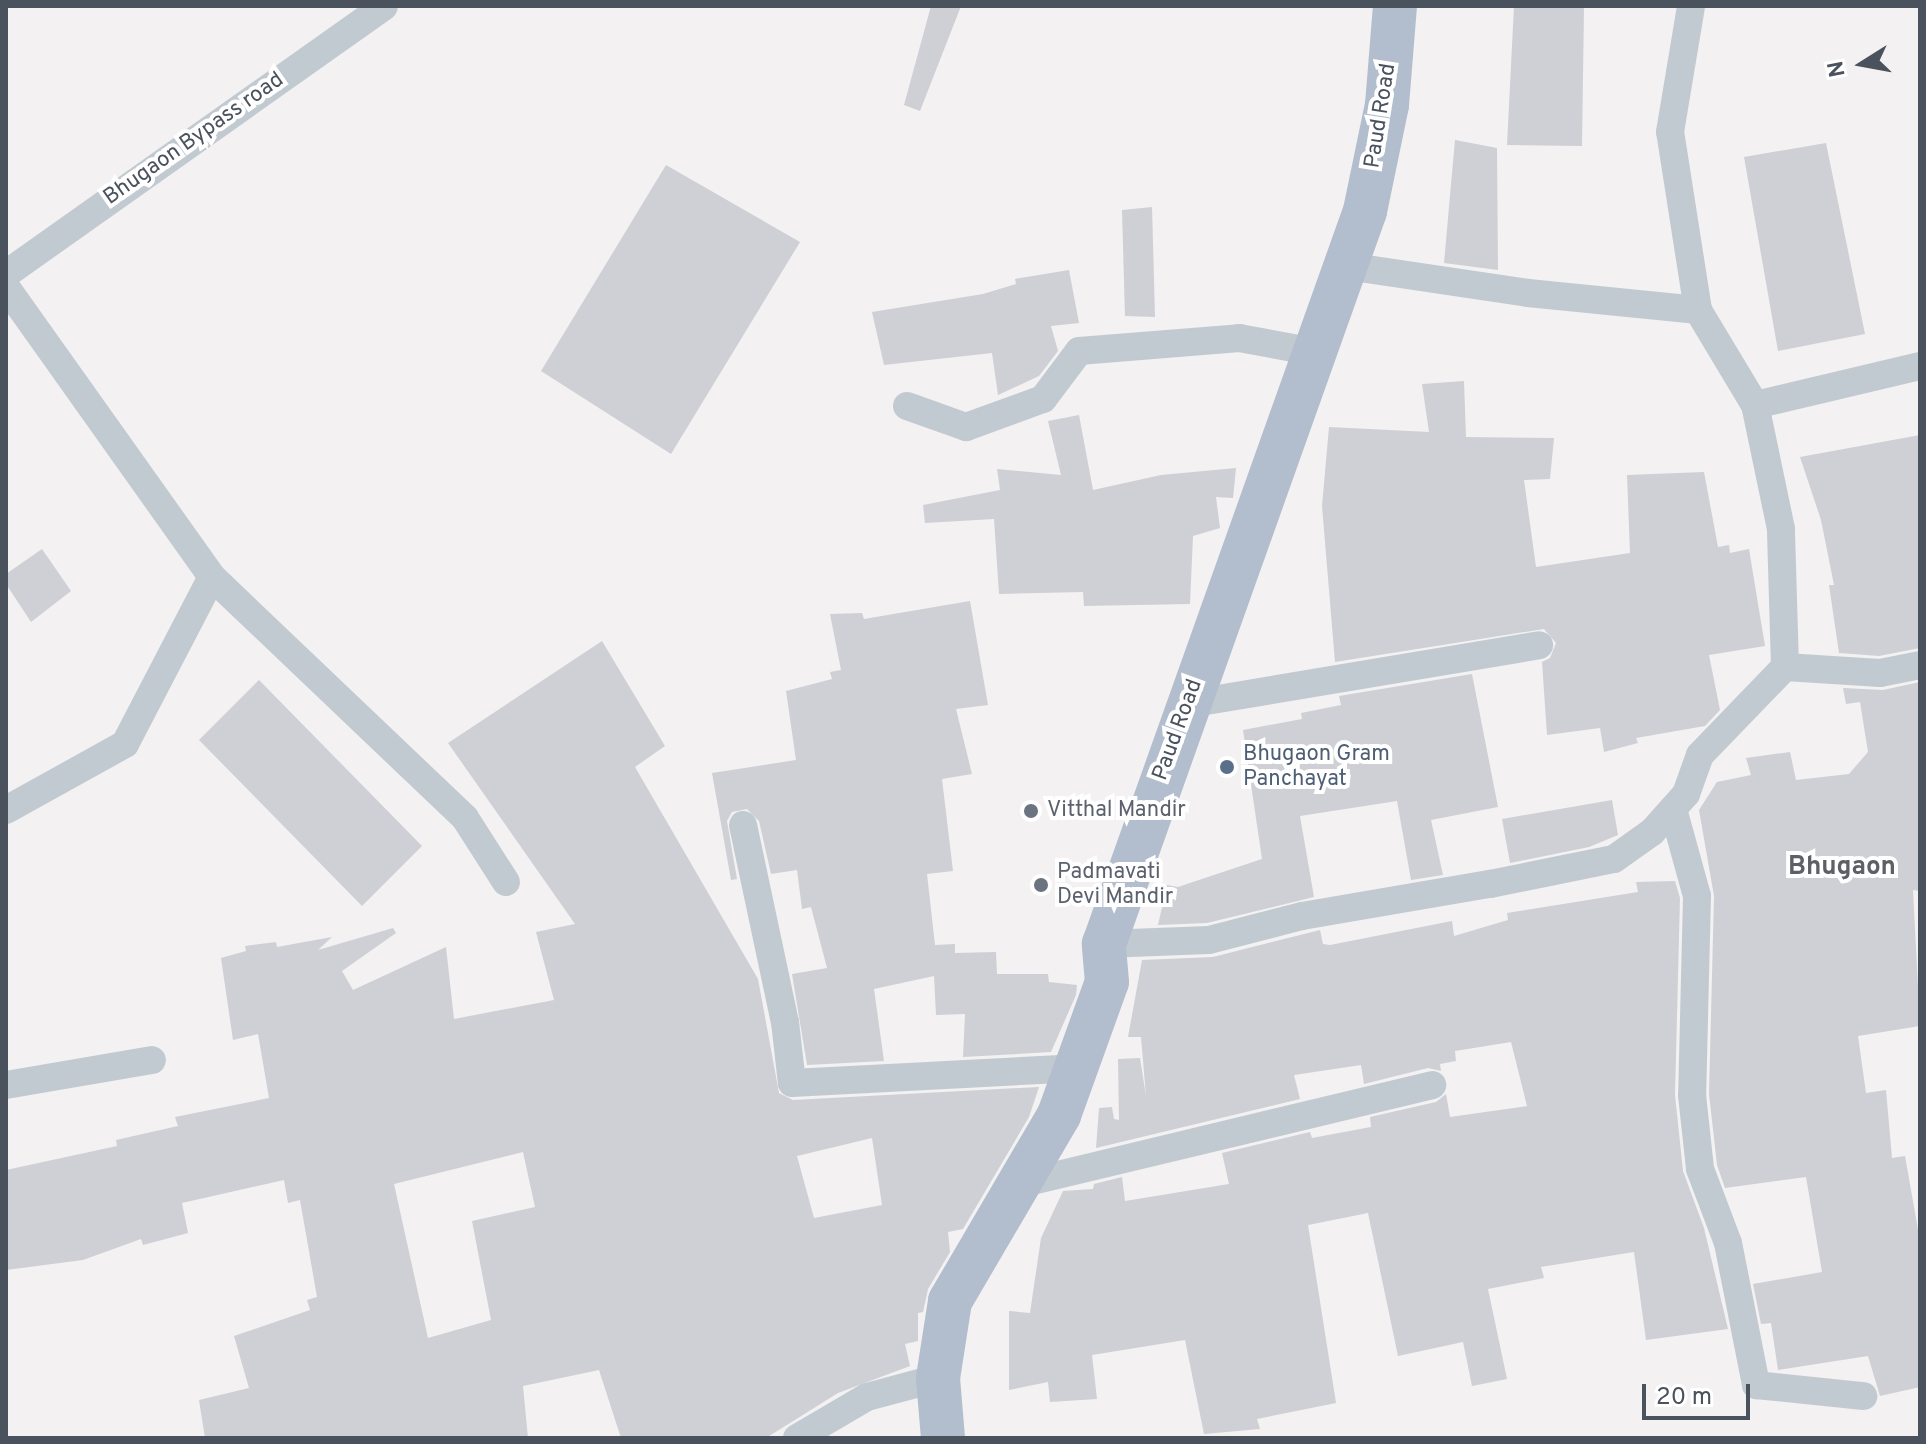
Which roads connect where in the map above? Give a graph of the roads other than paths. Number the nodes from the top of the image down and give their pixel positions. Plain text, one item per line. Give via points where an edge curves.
1 (384, 6) edge
2 (1395, 6) edge
3 (1691, 6) edge
4 (1346, 266) junction
5 (6, 274) edge
6 (6, 287) edge
7 (1698, 310) junction
8 (1315, 352) junction
9 (1920, 366) edge
10 (1755, 405) junction
11 (907, 406) dead end
12 (212, 577) junction
13 (1539, 645) dead end
14 (1920, 665) edge
15 (1785, 667) junction
16 (1188, 704) junction
17 (1673, 809) junction
18 (6, 810) edge
19 (743, 825) dead end
20 (506, 882) dead end
21 (1104, 944) junction
22 (152, 1060) dead end
23 (1075, 1068) junction
24 (6, 1085) edge
25 (1432, 1085) dead end
26 (1020, 1184) junction
27 (938, 1378) junction
28 (1863, 1396) dead end
29 (797, 1438) edge
30 (943, 1438) edge

1 - 5 street, Bhugaon Bypass road
2 - 4 main road, Paud Road via 1387,105 1365,211
3 - 7 street via 1670,132
4 - 7 street via 1528,293
4 - 8 main road, Paud Road
6 - 12 street
7 - 10 street
8 - 11 street via 1239,338 1079,351 1043,399 966,427
8 - 16 main road, Paud Road
9 - 10 street
10 - 15 street via 1781,529
12 - 18 street via 125,744
12 - 20 street via 465,818
13 - 16 street
14 - 15 street via 1880,673
15 - 17 street via 1700,755 1686,794
16 - 21 main road, Paud Road
17 - 21 street via 1614,859 1302,916 1209,940
17 - 28 street via 1697,896 1692,1095 1700,1169 1728,1243 1756,1385
19 - 23 street via 785,1022 792,1083
21 - 23 main road, Paud Road via 1107,982
22 - 24 street
23 - 26 main road, Paud Road via 1059,1115
25 - 26 street
26 - 27 main road, Paud Road via 950,1301
27 - 29 street via 867,1397
27 - 30 main road, Paud Road

